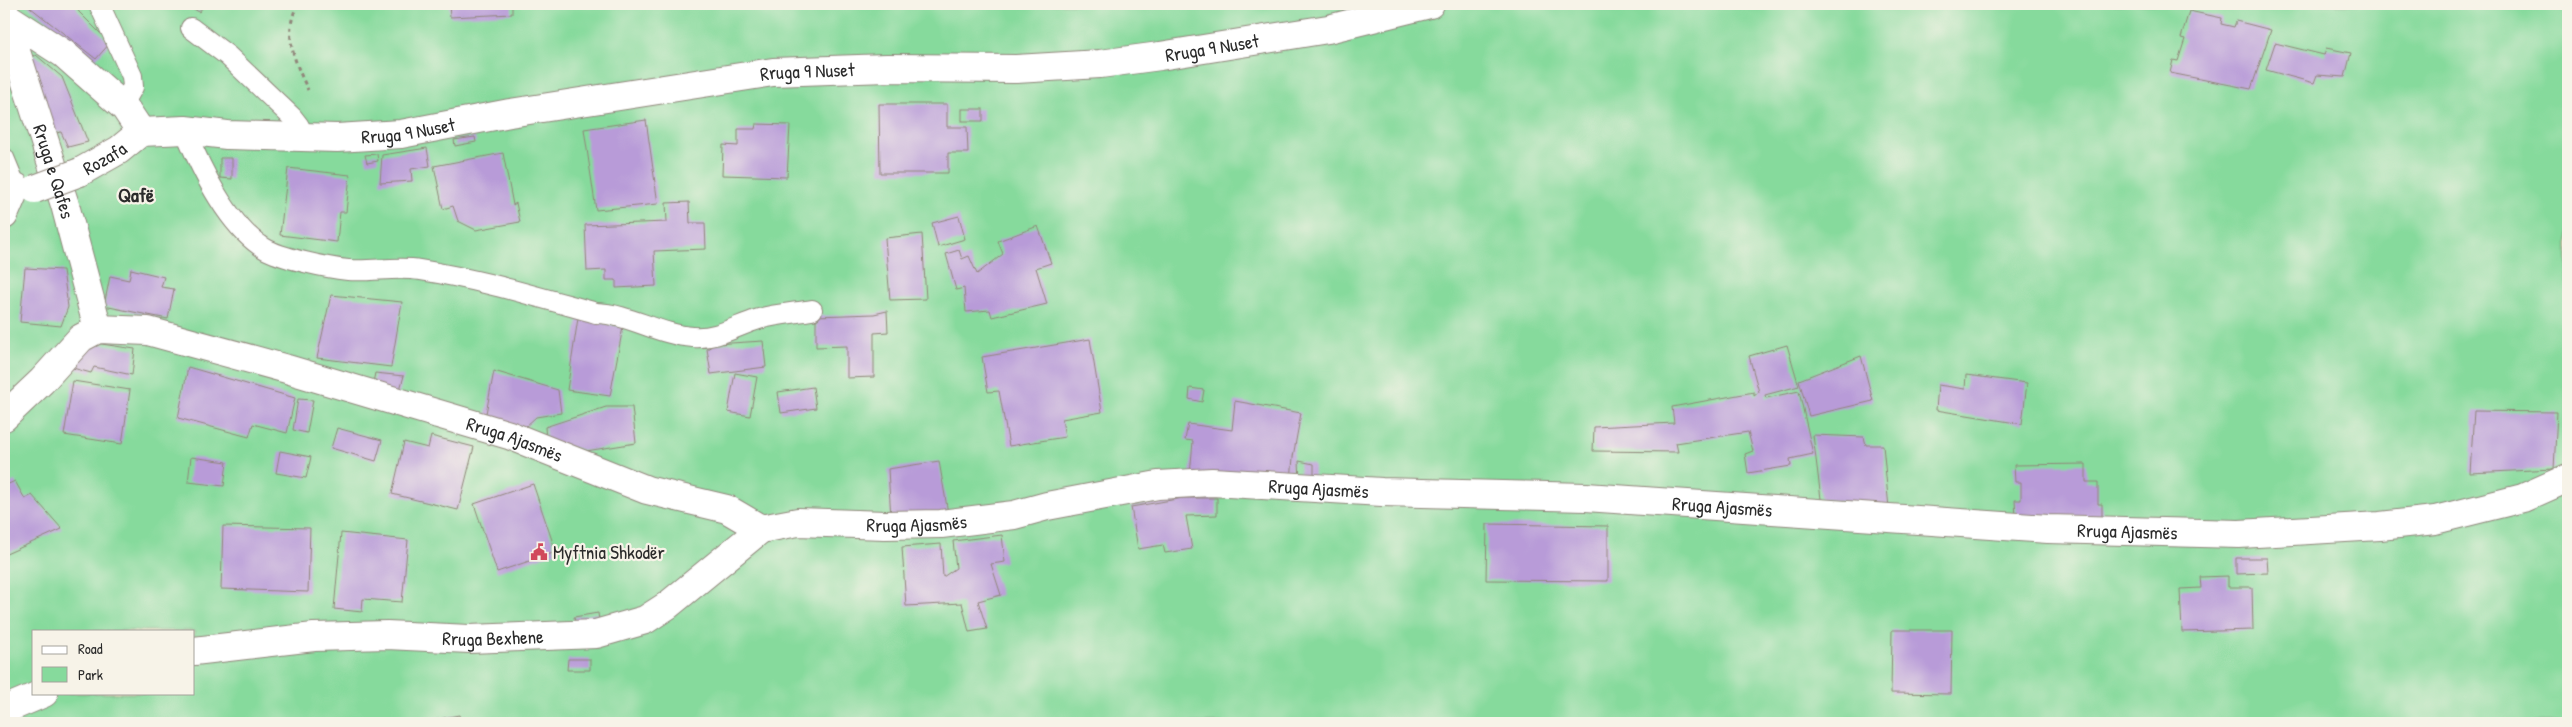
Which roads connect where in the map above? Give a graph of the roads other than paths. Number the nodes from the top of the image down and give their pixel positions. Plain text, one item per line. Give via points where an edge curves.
1 (99, 4) edge
2 (1430, 4) edge
3 (4, 16) edge
4 (191, 28) dead end
5 (122, 106) junction
6 (185, 130) junction
7 (141, 132) junction
8 (298, 137) junction
9 (4, 158) edge
10 (26, 188) junction
11 (4, 215) edge
12 (812, 310) dead end
13 (98, 329) junction
14 (4, 417) edge
15 (2568, 478) edge
16 (761, 529) junction
17 (195, 651) edge
18 (42, 694) edge
19 (4, 710) edge

1 - 5 lane via 132,76 133,87
2 - 8 street, Rruga 9 Nuset via 1328,29 1100,64 1016,69 887,68 773,72 510,113 401,134
3 - 5 street, Rruga e Qafes via 64,54
3 - 13 street, Rruga e Qafes via 65,205
4 - 8 lane via 228,56 292,117 298,126
5 - 7 street, Rruga e Qafes
6 - 7 street, Rruga 9 Nuset
6 - 8 street, Rruga 9 Nuset
6 - 12 lane via 202,171 223,205 264,248 289,256 348,270 427,271 596,313 612,313 673,334 692,337 714,337 759,319
7 - 10 street, Rozafa, bridge via 119,150 80,172
9 - 10 lane
10 - 11 street
13 - 14 street via 80,338
13 - 16 street, Rruga Ajasmës via 148,331 398,400 509,435 647,490 726,509
15 - 16 street, Rruga Ajasmës via 2523,498 2436,520 2240,534 2048,529 1586,497 1382,492 1212,482 1158,485 1014,515 941,524 798,522
16 - 17 street, Rruga Bexhene via 645,620 596,634 469,639 387,635 314,637
18 - 19 street

